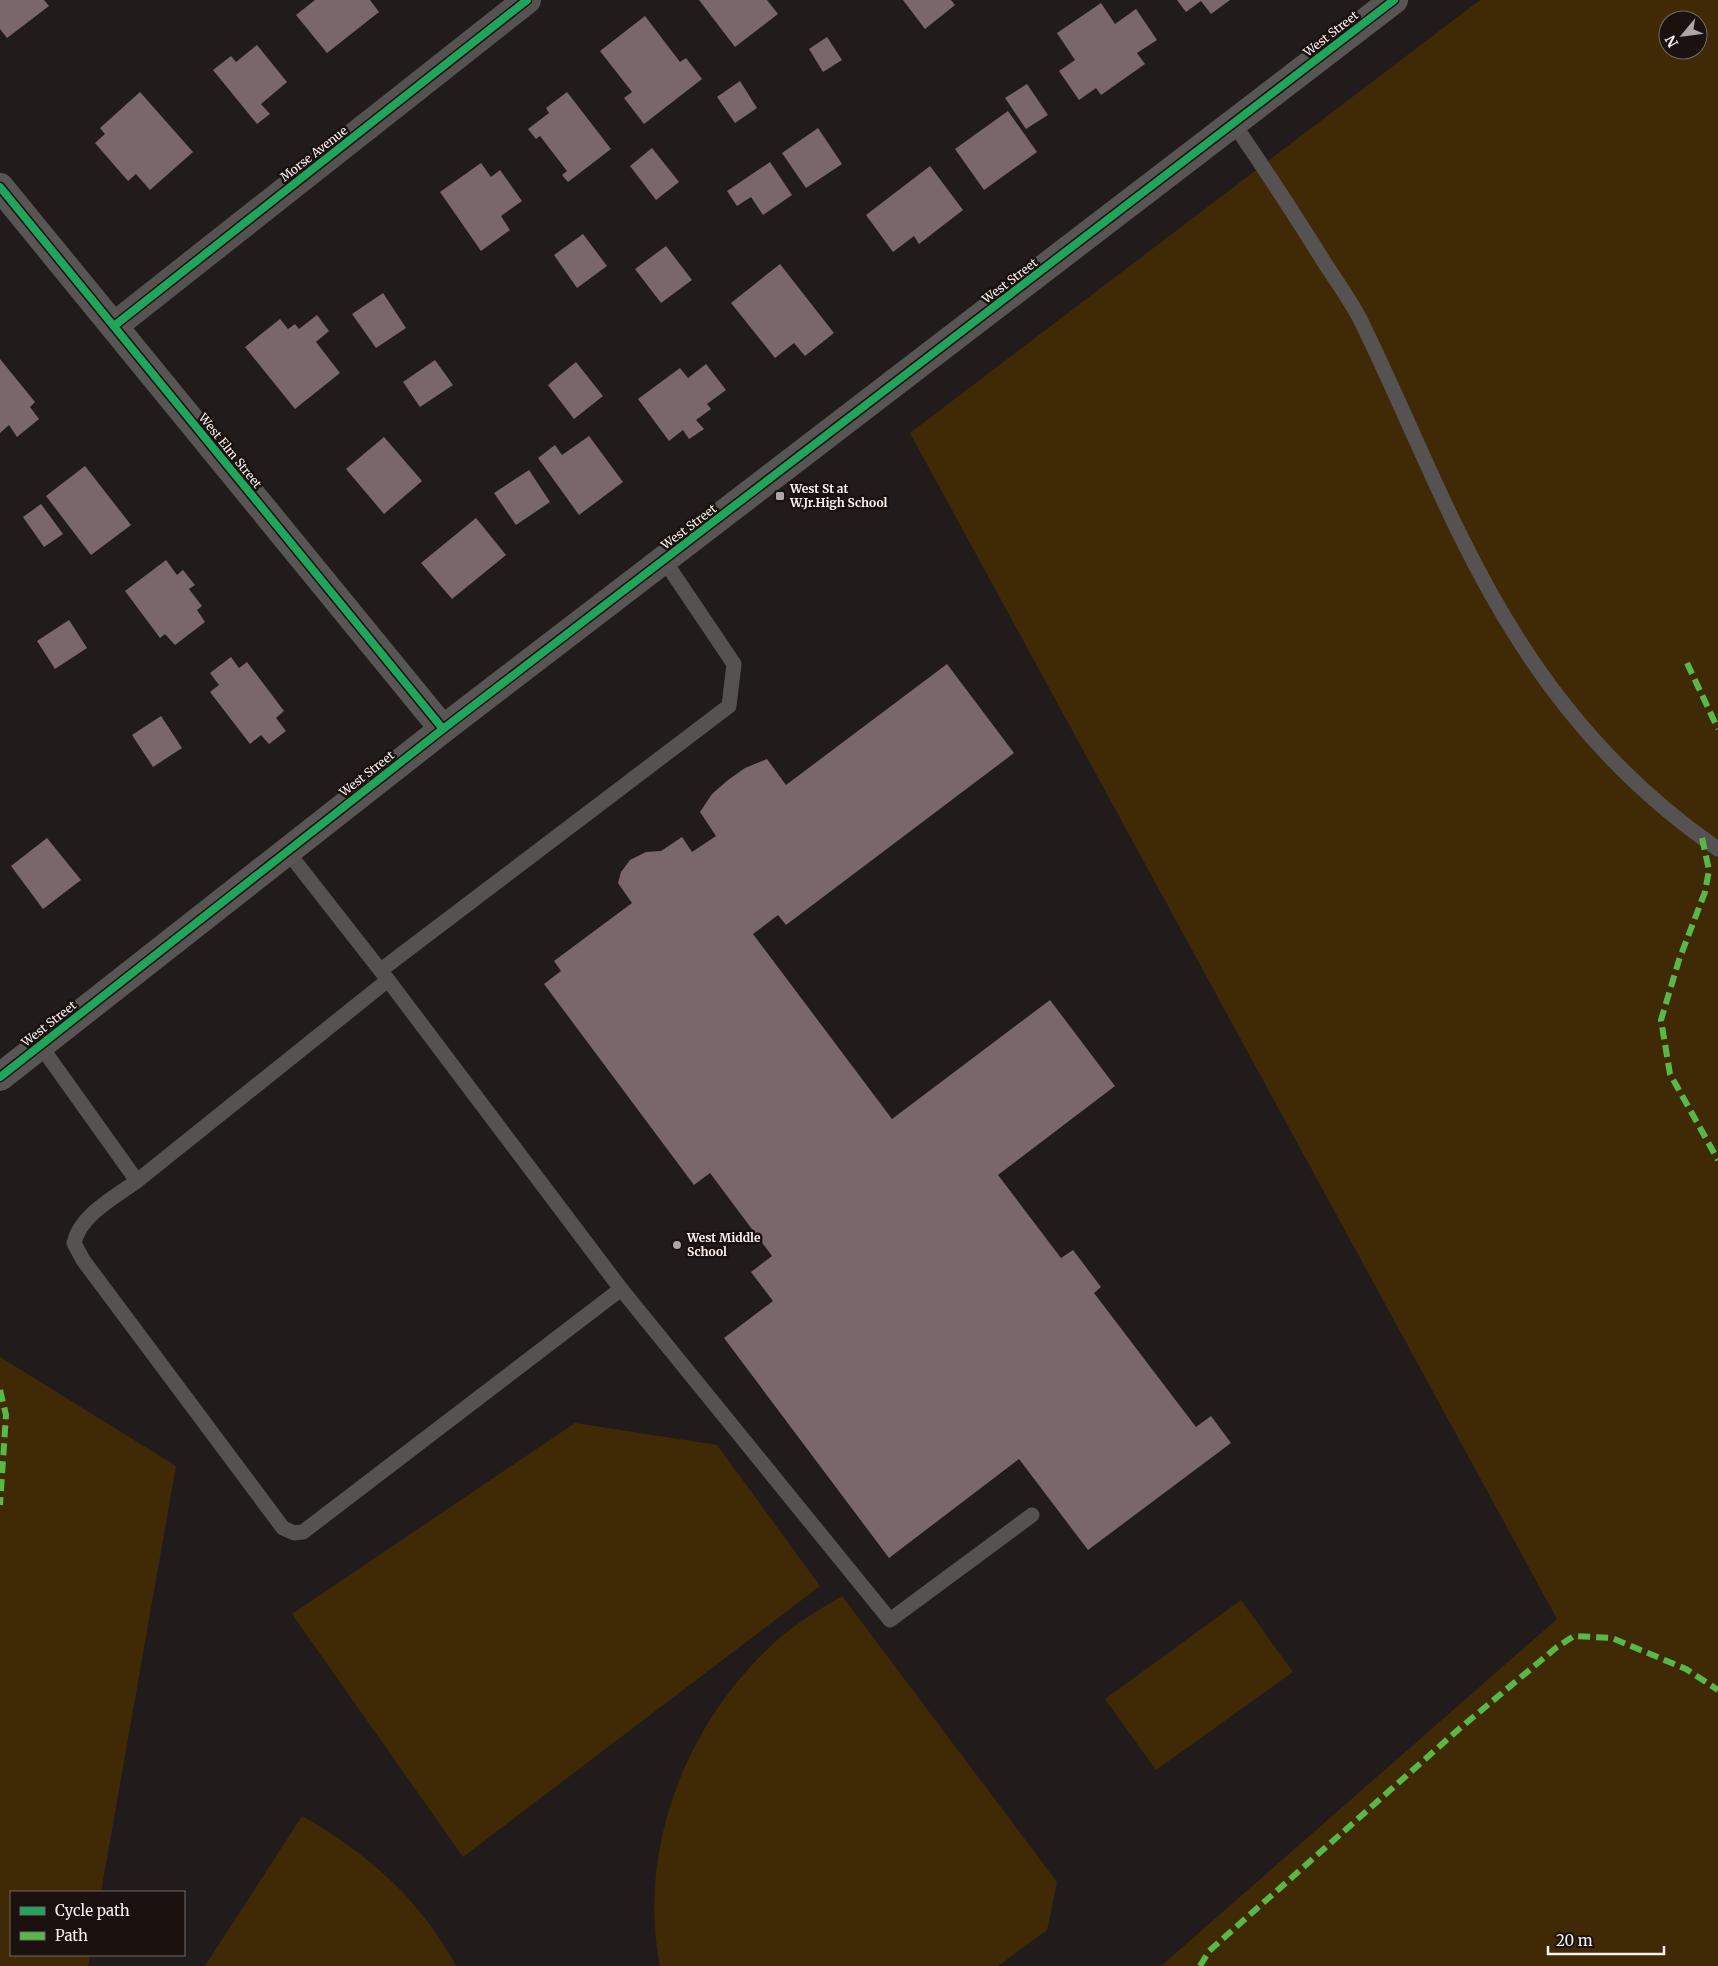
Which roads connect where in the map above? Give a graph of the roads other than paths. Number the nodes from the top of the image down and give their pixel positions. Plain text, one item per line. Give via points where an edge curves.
1 (527, 0) edge
2 (1394, 0) edge
3 (1234, 124) junction
4 (0, 187) edge
5 (114, 326) junction
6 (664, 560) junction
7 (443, 729) junction
8 (1718, 849) edge
9 (287, 851) junction
10 (384, 975) junction
11 (40, 1045) junction
12 (0, 1077) edge
13 (137, 1181) junction
14 (621, 1289) junction
15 (1032, 1514) dead end

1 - 5 street, Morse Avenue
2 - 3 street, West Street
3 - 6 street, West Street
3 - 8 lane via 1360,318 1441,496 1518,639 1550,686 1589,734 1673,816
4 - 5 street, West Elm Street
5 - 7 street, West Elm Street
6 - 7 street, West Street
6 - 10 lane via 734,664 729,706
7 - 9 street, West Street
9 - 10 lane
9 - 11 street, West Street
10 - 13 lane
10 - 14 lane
11 - 12 street, West Street
11 - 13 lane
13 - 14 lane via 83,1223 74,1243 83,1260 283,1528 294,1533 303,1532
14 - 15 lane via 890,1620

